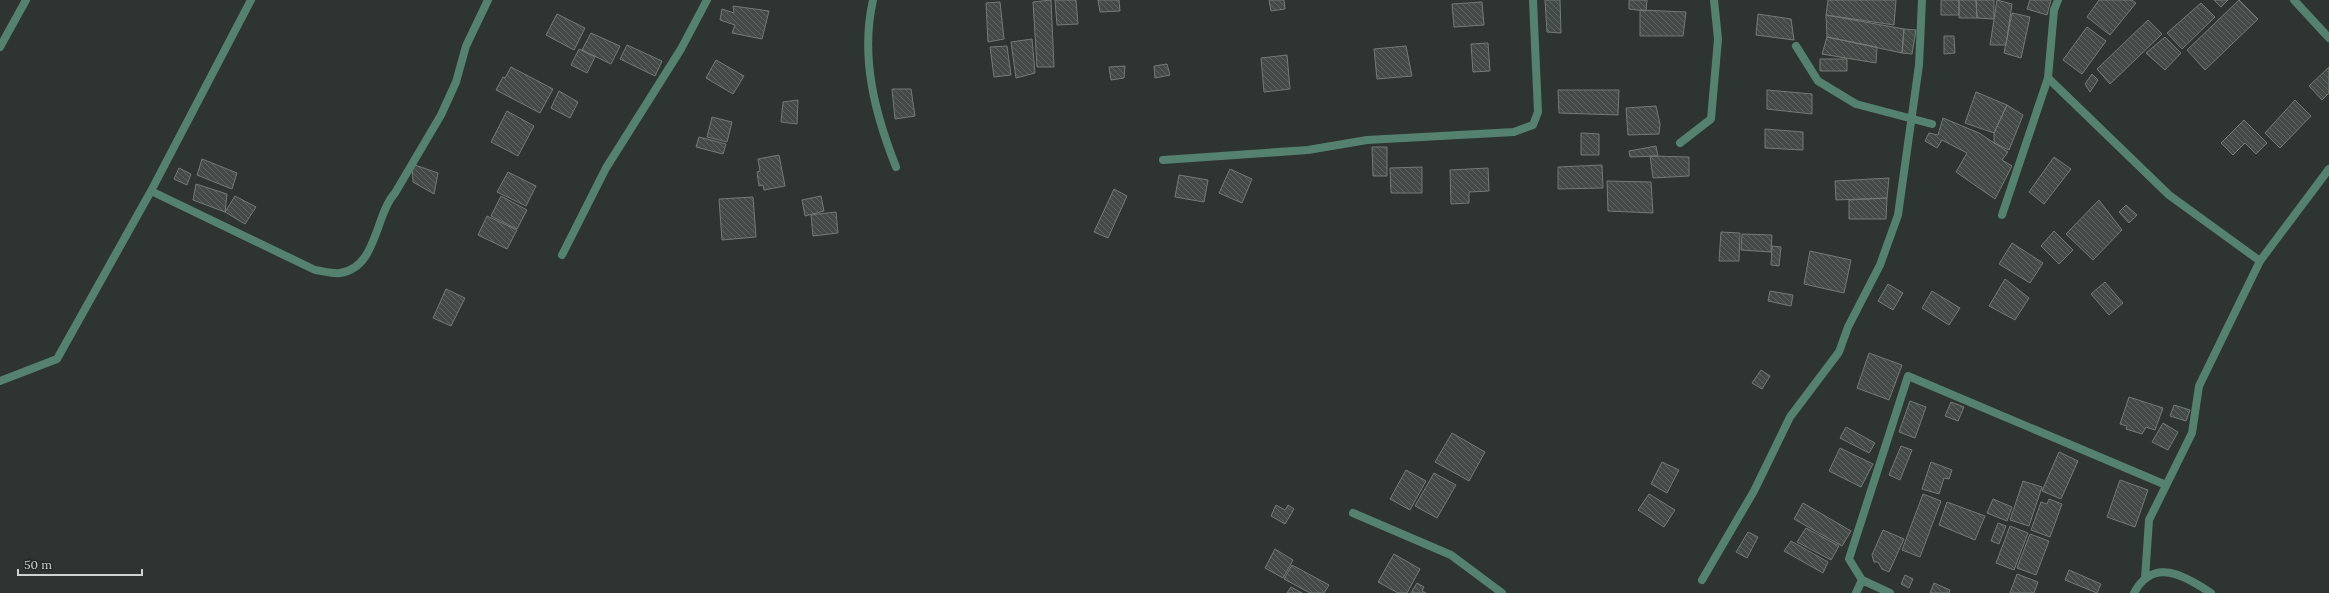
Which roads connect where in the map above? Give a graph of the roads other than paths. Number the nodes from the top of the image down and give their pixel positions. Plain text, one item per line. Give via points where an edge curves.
1 (26, 0) edge
2 (251, 0) edge
3 (488, 0) edge
4 (707, 0) edge
5 (873, 0) edge
6 (1533, 0) edge
7 (1714, 0) edge
8 (1922, 0) edge
9 (2058, 0) edge
10 (2294, 0) edge
11 (2329, 38) edge
12 (1796, 46) dead end
13 (0, 47) edge
14 (2048, 78) junction
15 (1912, 119) junction
16 (1932, 124) dead end
17 (1680, 143) dead end
18 (1163, 160) dead end
19 (896, 166) dead end
20 (2329, 169) edge
21 (151, 191) junction
22 (2002, 215) dead end
23 (562, 255) dead end
24 (2260, 261) junction
25 (0, 381) edge
26 (2166, 485) junction
27 (1353, 513) dead end
28 (2145, 578) junction
29 (1702, 580) dead end
30 (1862, 580) junction
31 (1502, 593) edge
32 (1856, 593) edge
33 (1890, 593) edge
34 (2134, 593) edge
35 (2210, 593) edge

1 - 13 street
2 - 21 street
3 - 21 street via 466,46 456,82 441,115 388,201 375,239 363,259 352,269 339,273 316,270
4 - 23 street via 681,49 606,168
5 - 19 street via 867,59 884,137
6 - 18 street via 1538,112 1534,125 1514,132 1367,140 1308,150
7 - 17 street via 1718,39 1711,119
8 - 15 street via 1919,65
9 - 14 street via 2054,10
10 - 11 street
12 - 15 street via 1818,81 1856,104
14 - 22 street
14 - 24 street via 2169,195
15 - 16 street
15 - 29 street via 1898,215 1880,265 1848,327 1839,352 1790,417 1754,491
20 - 24 street
21 - 25 street via 57,359
24 - 26 street via 2199,386 2192,433
26 - 28 street via 2149,520
26 - 30 street via 1908,376 1849,559
27 - 31 street via 1451,555
28 - 34 street
28 - 35 street via 2155,572 2169,572
30 - 32 street
30 - 33 street

